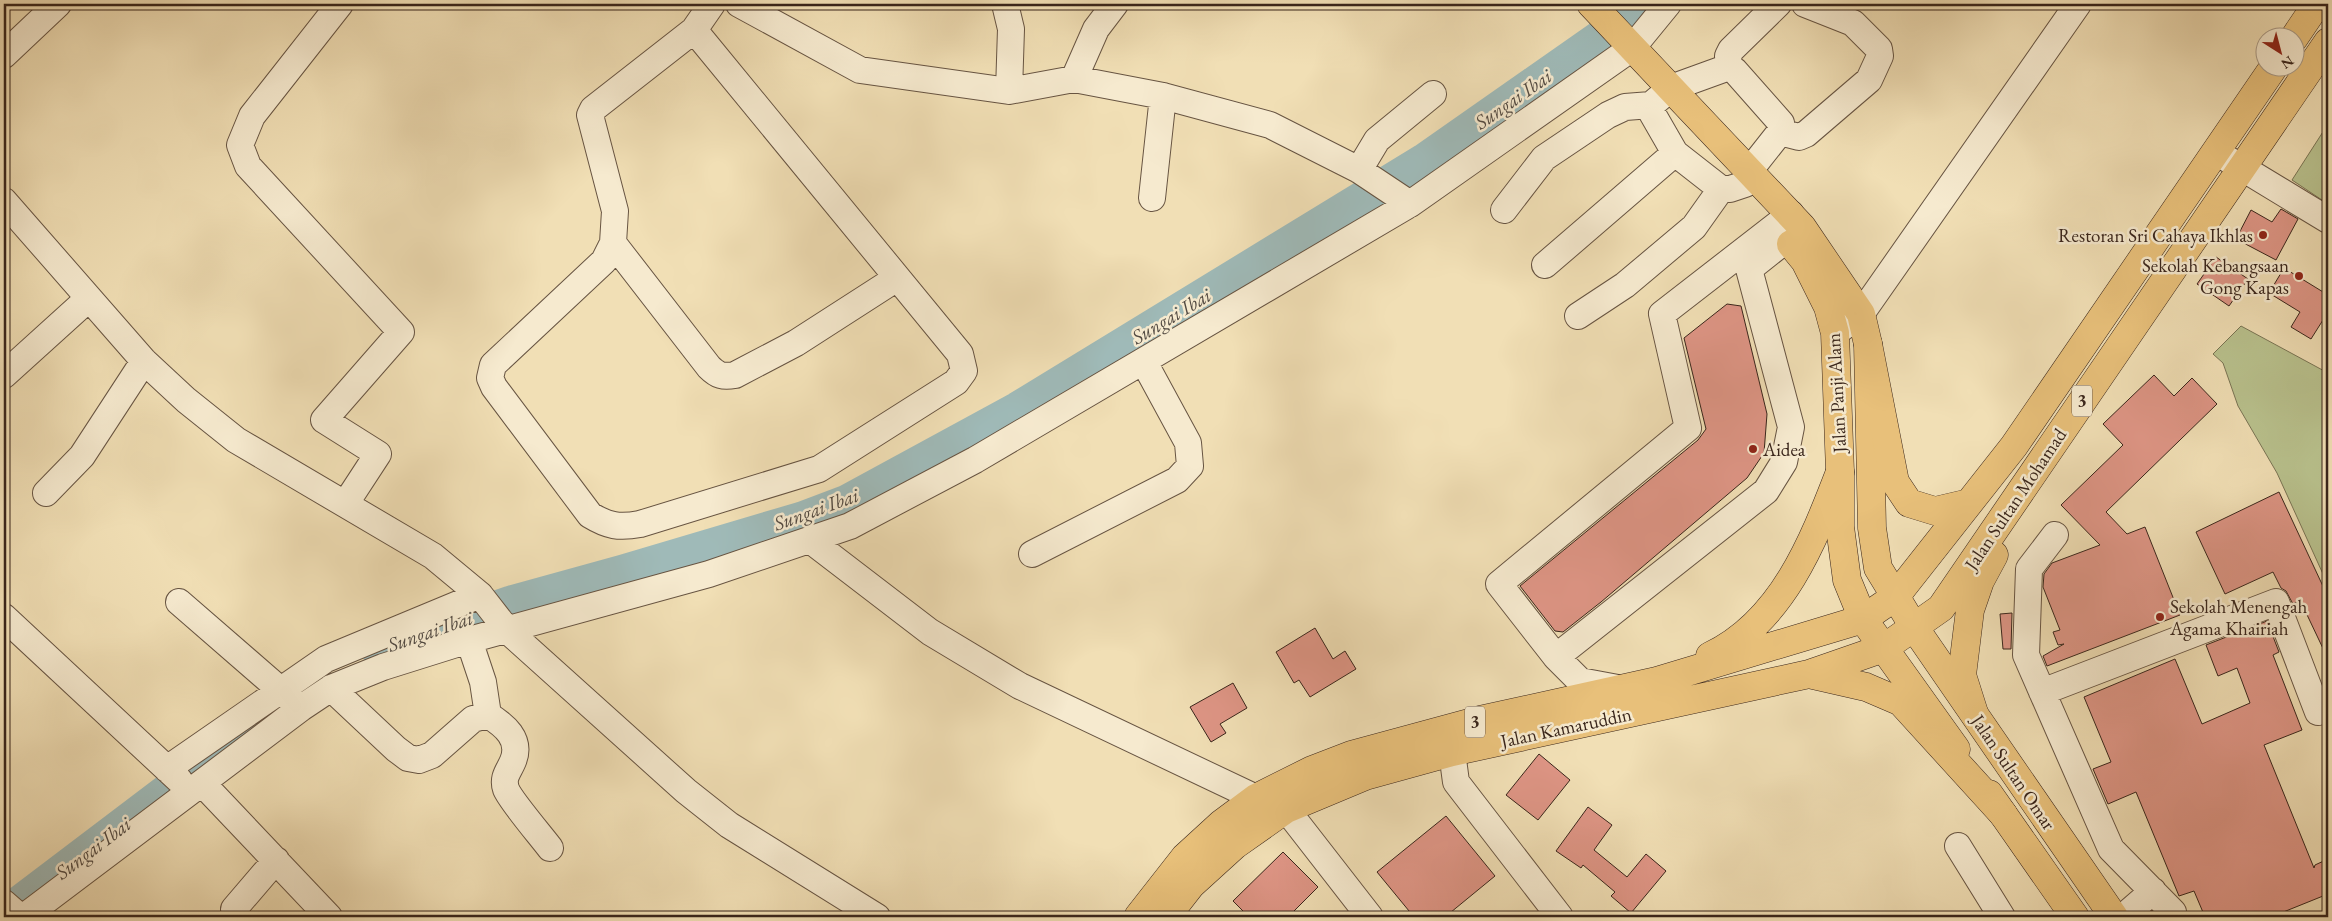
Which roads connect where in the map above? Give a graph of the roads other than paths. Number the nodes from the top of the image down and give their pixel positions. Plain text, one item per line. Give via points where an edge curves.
1 (58, 4) edge
2 (340, 4) edge
3 (712, 4) edge
4 (739, 4) edge
5 (1005, 4) edge
6 (1115, 4) edge
7 (1668, 4) edge
8 (1778, 4) edge
9 (1805, 4) edge
10 (2078, 4) edge
11 (2316, 4) edge
12 (1596, 6) edge
13 (2300, 28) edge
14 (694, 30) junction
15 (2328, 42) edge
16 (1632, 48) junction
17 (4, 55) edge
18 (1729, 67) junction
19 (2266, 78) edge
20 (1074, 79) junction
21 (1009, 91) junction
22 (1433, 94) dead end
23 (1162, 96) junction
24 (1661, 97) junction
25 (1780, 132) junction
26 (1675, 152) junction
27 (2216, 152) junction
28 (2242, 168) junction
29 (1360, 170) junction
30 (1739, 181) junction
31 (1152, 198) dead end
32 (4, 201) edge
33 (1409, 204) junction
34 (1504, 210) dead end
35 (2328, 220) edge
36 (1789, 226) junction
37 (613, 243) junction
38 (1544, 265) dead end
39 (1749, 269) junction
40 (897, 278) junction
41 (88, 299) junction
42 (1861, 314) junction
43 (1578, 316) dead end
44 (1665, 327) junction
45 (1835, 333) junction
46 (1868, 344) junction
47 (144, 361) junction
48 (1144, 362) junction
49 (4, 375) edge
50 (2054, 441) junction
51 (1840, 472) junction
52 (46, 493) dead end
53 (350, 497) junction
54 (1969, 503) junction
55 (2054, 535) dead end
56 (810, 540) junction
57 (1032, 554) dead end
58 (480, 596) junction
59 (1895, 597) junction
60 (179, 602) dead end
61 (4, 617) edge
62 (1864, 619) junction
63 (1914, 627) junction
64 (508, 630) junction
65 (469, 640) junction
66 (1884, 648) junction
67 (1556, 657) junction
68 (1809, 674) junction
69 (1657, 681) junction
70 (331, 688) junction
71 (1623, 689) junction
72 (2042, 692) junction
73 (291, 699) junction
74 (2318, 712) dead end
75 (1974, 713) junction
76 (488, 715) junction
77 (1452, 752) junction
78 (167, 770) junction
79 (195, 789) junction
80 (1256, 798) junction
81 (1286, 809) junction
82 (2003, 814) junction
83 (1958, 846) dead end
84 (550, 848) dead end
85 (276, 860) junction
86 (2153, 891) junction
87 (4, 903) edge
88 (234, 909) dead end
89 (2173, 912) dead end
90 (22, 917) edge
91 (329, 917) edge
92 (876, 917) edge
93 (1138, 917) edge
94 (1166, 917) edge
95 (1370, 917) edge
96 (1560, 917) edge
97 (2002, 917) edge
98 (2075, 917) edge
99 (2114, 917) edge
100 (2123, 917) edge

1 - 17 street
2 - 53 street via 252,116 240,145 248,166 401,332 324,420 378,454
3 - 14 street
4 - 21 street via 860,70
5 - 21 street via 1011,30
6 - 20 street via 1096,29
7 - 16 street
8 - 18 street via 1731,50
9 - 25 street via 1853,23 1879,49 1880,56 1869,80 1806,134 1799,137
10 - 42 street
11 - 13 main road
12 - 16 main road, Jalan Panji Alam
14 - 37 street via 593,108 590,115 615,211
14 - 40 street
15 - 28 main road, Jalan Sultan Mohamad / 3
16 - 24 main road, Jalan Panji Alam
16 - 33 street
18 - 24 street
18 - 25 street via 1781,124
19 - 27 main road, Jalan Sultan Mohamad / 3
20 - 21 street
20 - 23 street
22 - 29 street via 1377,140
23 - 29 street via 1270,125
23 - 31 street
24 - 26 street via 1652,113
24 - 30 main road, Jalan Panji Alam
24 - 34 street via 1608,115 1544,158
25 - 30 street
26 - 30 street
26 - 38 street
27 - 28 street
27 - 54 main road, Jalan Sultan Mohamad / 3 via 2014,446
28 - 35 street
28 - 50 main road, Jalan Sultan Mohamad / 3
29 - 33 street
30 - 36 main road, Jalan Panji Alam
30 - 43 street via 1694,227 1625,285
32 - 41 street
33 - 48 street
36 - 39 street
36 - 42 main road, Jalan Panji Alam
36 - 44 street via 1662,314
36 - 45 main road, Jalan Panji Alam via 1828,307
37 - 40 street via 709,368 724,377 735,375 796,343
37 - 40 street via 604,261 493,365 490,378 590,515 606,525 622,528 819,469 956,382 964,371 960,354
39 - 44 street via 1679,324
39 - 67 street via 1791,427 1784,462 1766,491
41 - 47 street
41 - 49 street
42 - 45 street
42 - 46 main road, Jalan Panji Alam
44 - 67 street via 1688,428 1499,584
45 - 51 main road, Jalan Panji Alam
46 - 54 main road via 1895,482 1909,503 1935,512
46 - 59 main road, Jalan Panji Alam via 1872,528 1878,568
47 - 52 street via 82,456
47 - 53 street via 236,440
48 - 56 street via 967,464 850,526
48 - 57 street via 1188,443 1190,466 1177,480
50 - 63 main road, Jalan Sultan Mohamad / 3 via 1941,608
50 - 75 main road via 1980,581 1970,610 1962,675
51 - 62 main road, Jalan Panji Alam via 1840,527 1847,580
51 - 69 main road via 1821,521 1790,583 1751,629 1719,652
53 - 58 street via 433,556
54 - 59 main road, Jalan Sultan Mohamad / 3
55 - 72 street via 2029,569 2026,656
56 - 64 street via 709,574
56 - 80 street via 930,632 1020,686
58 - 64 street
58 - 73 street via 326,659
59 - 62 main road, Jalan Sultan Mohamad / 3
59 - 63 main road, Jalan Panji Alam
60 - 73 street
61 - 78 street
62 - 66 main road, Jalan Panji Alam
62 - 69 main road, Jalan Kamaruddin / 3
63 - 66 main road, Jalan Kamaruddin / 3
63 - 75 main road, Jalan Sultan Omar
64 - 65 street
64 - 92 street via 686,791 729,825
65 - 70 street via 383,667
65 - 76 street via 483,682
66 - 68 main road, Jalan Kamaruddin / 3
66 - 82 main road, Jalan Sultan Omar
67 - 71 street via 1580,681
68 - 77 main road, Jalan Kamaruddin / 3
68 - 82 main road via 1866,686 1901,702
69 - 71 main road, Jalan Kamaruddin / 3
70 - 73 street
70 - 76 street via 408,758 420,760 432,756 473,719
71 - 80 main road, Jalan Kamaruddin / 3 via 1480,720 1351,755
72 - 74 street via 2276,602
72 - 86 street via 2111,849
73 - 78 street
73 - 79 street
75 - 99 main road, Jalan Sultan Omar
76 - 84 street via 512,735 516,748 505,775 506,790
77 - 81 main road, Jalan Kamaruddin / 3 via 1365,776
77 - 96 street via 1456,782
78 - 79 street
79 - 85 street
79 - 90 street
80 - 93 main road, Jalan Kamaruddin / 3 via 1221,824 1185,858
81 - 94 main road, Jalan Kamaruddin / 3 via 1235,844 1191,885
81 - 95 street
82 - 98 main road, Jalan Sultan Omar
83 - 97 street
85 - 88 street
85 - 91 street
86 - 89 street
86 - 100 street
87 - 90 street

